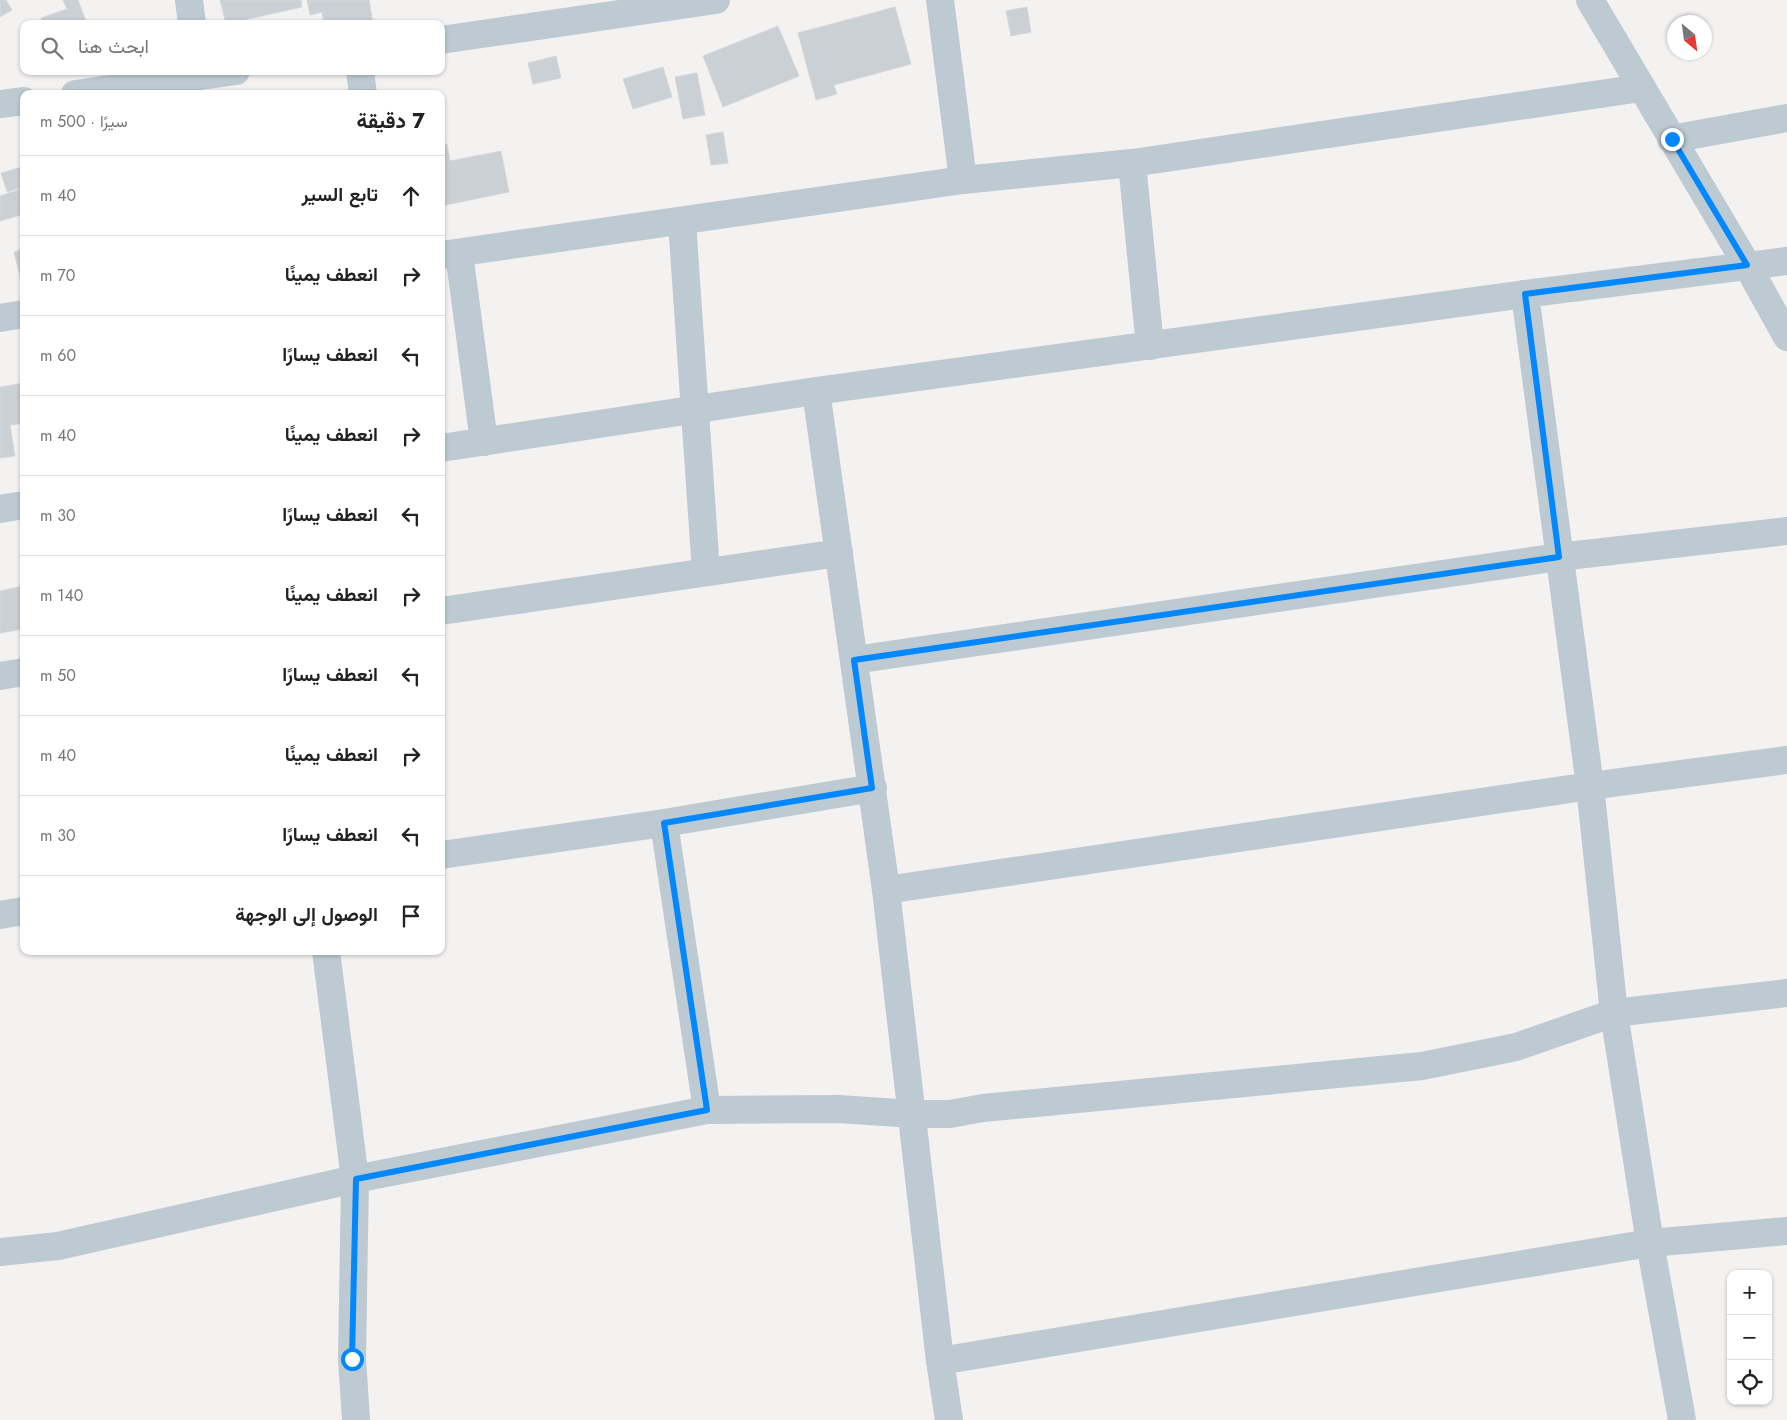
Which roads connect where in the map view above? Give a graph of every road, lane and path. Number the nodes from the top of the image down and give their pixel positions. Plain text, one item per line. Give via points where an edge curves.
1 (189, 0) edge
2 (716, 0) edge
3 (940, 0) edge
4 (1590, 0) edge
5 (192, 20) edge
6 (445, 39) edge
7 (192, 75) edge
8 (361, 75) edge
9 (1642, 88) junction
10 (99, 90) edge
11 (362, 90) edge
12 (20, 102) edge
13 (0, 104) edge
14 (1787, 118) edge
15 (1672, 139) junction
16 (1132, 163) junction
17 (963, 180) junction
18 (682, 222) junction
19 (450, 254) edge
20 (1787, 261) edge
21 (1747, 265) junction
22 (1525, 294) junction
23 (20, 315) edge
24 (0, 318) edge
25 (1787, 337) edge
26 (1150, 346) junction
27 (816, 391) junction
28 (694, 409) junction
29 (484, 442) junction
30 (445, 447) edge
31 (20, 506) edge
32 (0, 509) edge
33 (1787, 532) edge
34 (838, 553) junction
35 (1559, 557) junction
36 (706, 572) junction
37 (445, 610) edge
38 (854, 660) junction
39 (20, 673) edge
40 (0, 676) edge
41 (1787, 760) edge
42 (1590, 786) junction
43 (872, 788) junction
44 (664, 823) junction
45 (445, 853) edge
46 (886, 890) junction
47 (20, 912) edge
48 (0, 915) edge
49 (327, 955) edge
50 (1787, 993) edge
51 (1614, 1013) junction
52 (707, 1110) junction
53 (913, 1114) junction
54 (356, 1179) junction
55 (1787, 1231) edge
56 (1650, 1243) junction
57 (0, 1252) edge
58 (940, 1361) junction
59 (356, 1420) edge
60 (949, 1420) edge
61 (1682, 1420) edge

1 - 5 street
2 - 6 street
3 - 17 street
4 - 9 street
7 - 10 street
8 - 11 street
9 - 15 street
9 - 16 street
12 - 13 street
14 - 15 street
15 - 21 street
16 - 17 street
16 - 26 street
17 - 18 street
18 - 19 street
18 - 28 street
19 - 29 street
20 - 21 street
21 - 22 street
21 - 25 street
22 - 26 street
22 - 35 street
23 - 24 street
26 - 27 street
27 - 28 street
27 - 34 street
28 - 29 street
28 - 36 street
29 - 30 street
31 - 32 street
33 - 35 street
34 - 36 street
34 - 38 street
35 - 38 street
35 - 42 street
36 - 37 street
38 - 43 street
39 - 40 street
41 - 42 street
42 - 46 street
42 - 51 street
43 - 44 street
43 - 46 street
44 - 45 street
44 - 52 street
46 - 53 street
47 - 48 street
49 - 54 street
50 - 51 street
51 - 53 street via 1516,1048 1422,1066 983,1108 950,1114
51 - 56 street
52 - 53 street via 839,1109
52 - 54 street
53 - 58 street
54 - 57 street via 58,1246
54 - 59 street via 352,1359
55 - 56 street
56 - 58 street
56 - 61 street
58 - 60 street

